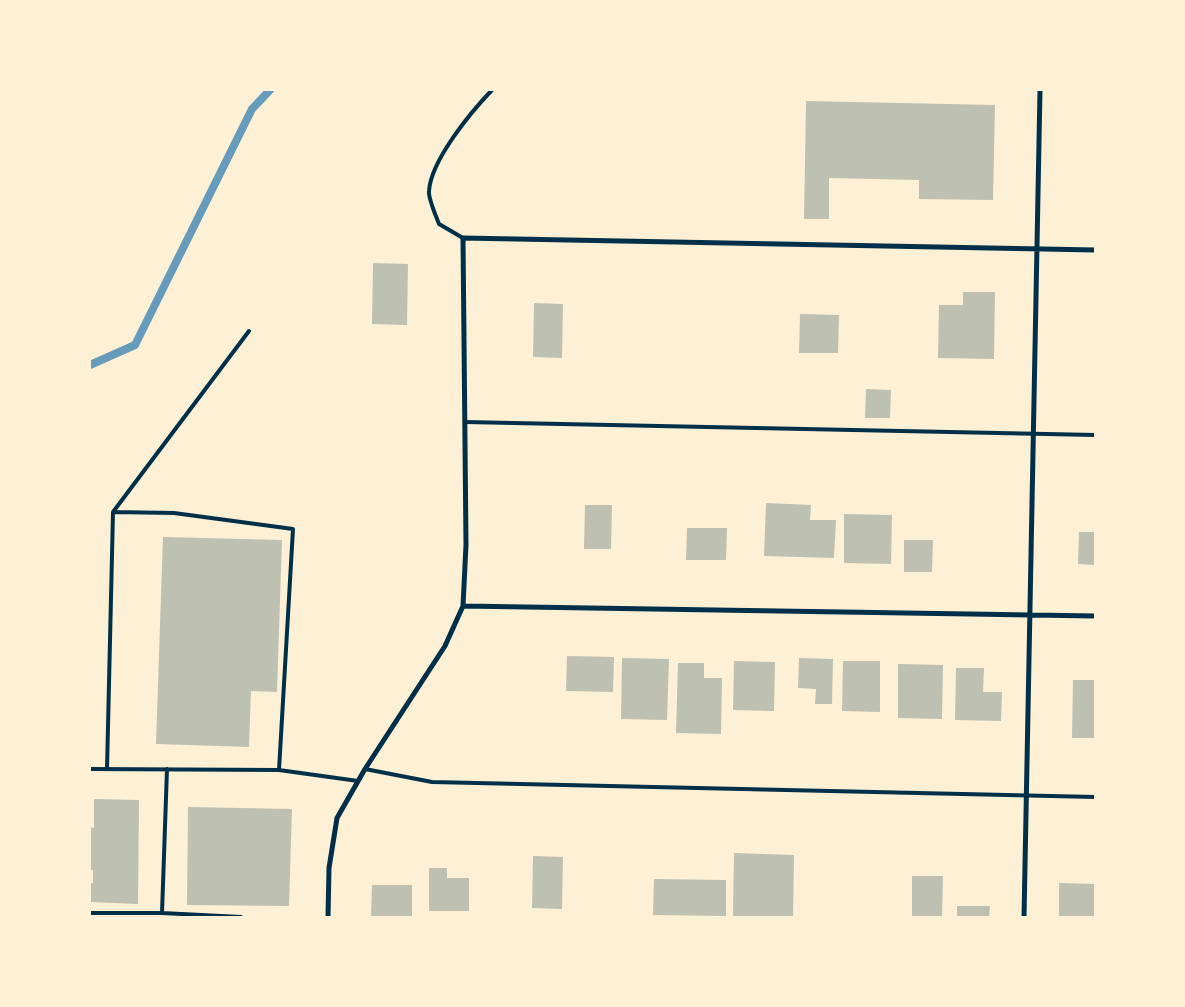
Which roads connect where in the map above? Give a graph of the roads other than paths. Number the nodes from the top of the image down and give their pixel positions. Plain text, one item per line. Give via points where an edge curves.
1 (492, 90) edge
2 (1040, 90) edge
3 (463, 238) junction
4 (1037, 249) junction
5 (1095, 250) edge
6 (249, 331) dead end
7 (465, 422) junction
8 (1033, 433) junction
9 (1095, 435) edge
10 (114, 512) junction
11 (463, 606) junction
12 (1030, 615) junction
13 (1095, 616) edge
14 (90, 769) edge
15 (107, 769) junction
16 (167, 769) junction
17 (365, 769) junction
18 (279, 770) junction
19 (358, 781) junction
20 (1026, 795) junction
21 (1095, 797) edge
22 (90, 913) edge
23 (162, 913) junction
24 (241, 917) edge
25 (328, 917) edge
26 (1024, 917) edge

1 - 3 lane via 438,160 428,192 439,224
2 - 4 street
3 - 4 street
3 - 7 street
4 - 5 street
4 - 8 street
6 - 10 lane
7 - 8 lane
7 - 11 street
8 - 9 lane
8 - 12 street
10 - 15 lane
10 - 18 lane via 174,513 293,529
11 - 12 street
11 - 17 street via 445,646
12 - 13 street
12 - 20 street
14 - 15 lane
15 - 16 lane
16 - 18 lane
16 - 23 lane
17 - 19 street
17 - 20 lane via 432,782
18 - 19 lane
19 - 25 street via 336,818 329,868
20 - 21 lane
20 - 26 street
22 - 23 lane
23 - 24 lane

